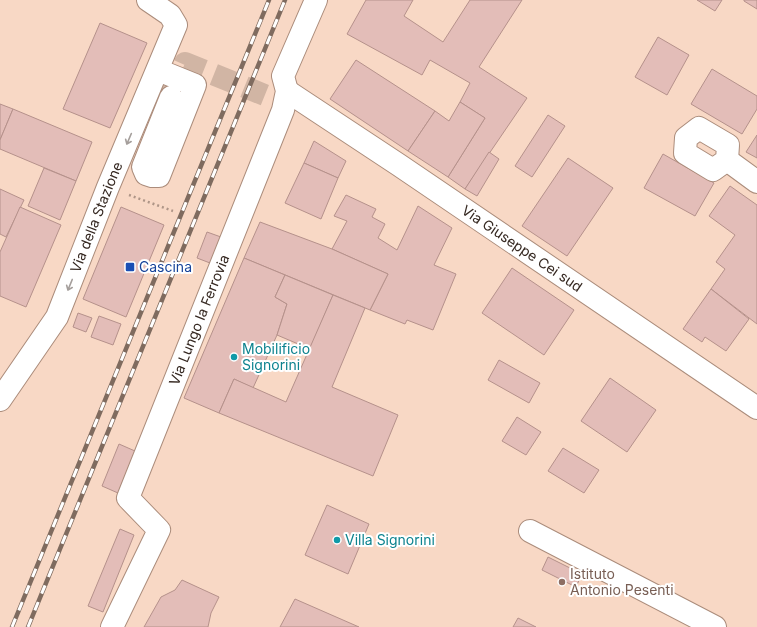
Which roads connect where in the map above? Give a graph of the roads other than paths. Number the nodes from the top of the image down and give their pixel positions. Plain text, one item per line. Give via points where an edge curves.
1 (148, 0) edge
2 (316, 0) edge
3 (158, 70) junction
4 (287, 91) junction
5 (171, 97) tunnel mouth
6 (302, 110) tunnel mouth
7 (727, 160) dead end
8 (399, 165) junction
9 (757, 182) edge
10 (0, 400) edge
11 (757, 408) edge
12 (530, 531) dead end
13 (112, 627) edge
14 (715, 627) edge

1 - 3 street, Via della Stazione via 170,15 176,25
2 - 4 street, Via Lungo la Ferrovia via 283,76
3 - 5 street via 195,85 159,176 152,176 146,174 143,167
3 -> 10 street, Via della Stazione via 57,317
4 - 8 street, Via Giuseppe Cei sud
4 - 13 street, Via Lungo la Ferrovia via 283,110 128,498 159,530
6 - 8 street via 389,167
7 - 9 street
8 - 11 street, Via Giuseppe Cei sud
12 - 14 street

